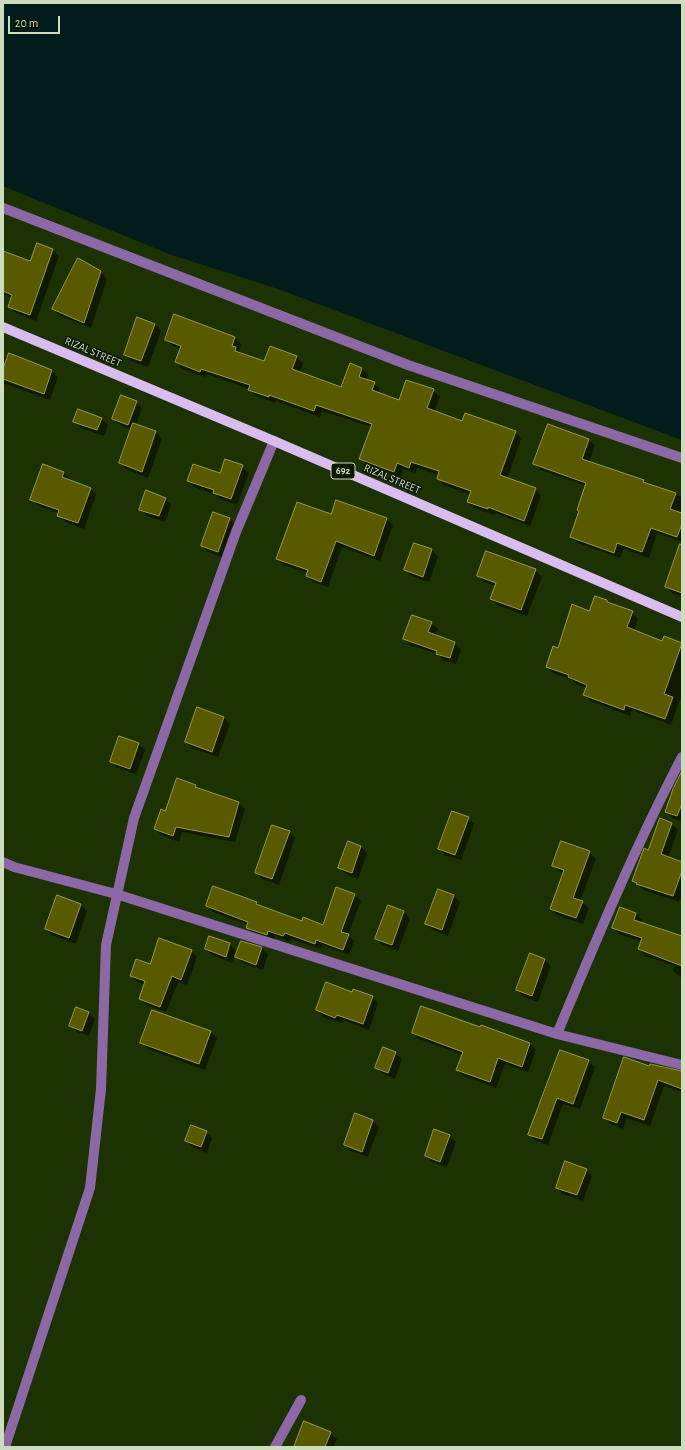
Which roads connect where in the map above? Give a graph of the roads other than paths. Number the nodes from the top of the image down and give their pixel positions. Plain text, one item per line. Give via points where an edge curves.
1 (3, 208) edge
2 (3, 327) edge
3 (274, 441) junction
4 (682, 458) edge
5 (682, 617) edge
6 (682, 757) edge
7 (3, 862) edge
8 (116, 894) junction
9 (557, 1034) junction
10 (682, 1065) edge
11 (300, 1400) dead end
12 (5, 1447) edge
13 (275, 1447) edge

1 - 4 street via 408,365
2 - 3 main road, RIZAL STREET / 692
3 - 5 main road, RIZAL STREET / 692
3 - 8 street via 236,532 134,818
6 - 9 street via 613,900
7 - 8 street
8 - 9 street
8 - 12 street via 106,945 101,1089 90,1188
9 - 10 street
11 - 13 street

